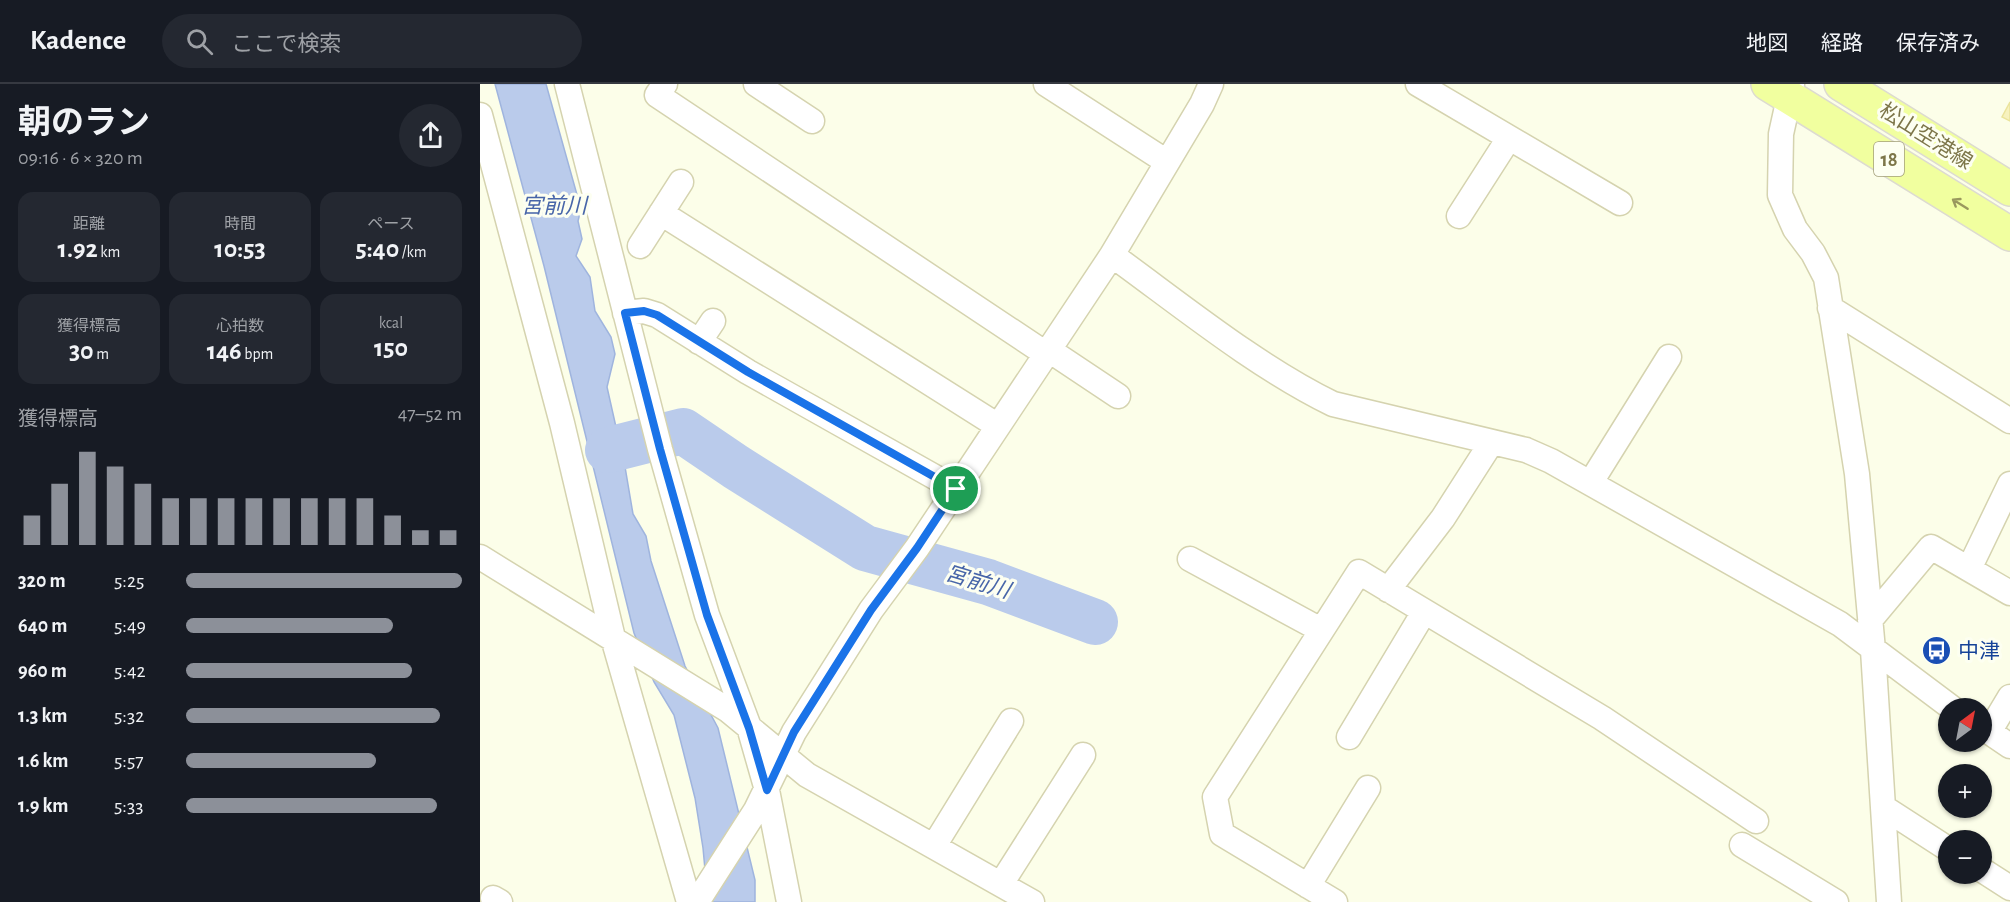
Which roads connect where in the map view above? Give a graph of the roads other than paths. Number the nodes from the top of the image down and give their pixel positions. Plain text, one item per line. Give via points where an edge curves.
1 (567, 84) edge
2 (665, 84) edge
3 (756, 84) edge
4 (1046, 84) edge
5 (1211, 84) edge
6 (1418, 84) edge
7 (1841, 84) edge
8 (1783, 88) edge
9 (480, 115) edge
10 (812, 121) dead end
11 (1509, 138) junction
12 (1167, 162) junction
13 (681, 182) dead end
14 (2010, 189) edge
15 (1620, 203) dead end
16 (661, 213) junction
17 (1459, 216) dead end
18 (2010, 234) edge
19 (640, 246) dead end
20 (1112, 255) junction
21 (1830, 308) junction
22 (625, 313) junction
23 (713, 321) dead end
24 (699, 342) junction
25 (1048, 352) junction
26 (1669, 357) dead end
27 (1118, 396) dead end
28 (2010, 421) edge
29 (998, 426) junction
30 (1491, 443) junction
31 (1591, 482) junction
32 (2010, 484) edge
33 (956, 489) junction
34 (480, 557) edge
35 (1190, 559) dead end
36 (1969, 569) junction
37 (1388, 590) junction
38 (2010, 592) edge
39 (1424, 612) junction
40 (1870, 620) junction
41 (1321, 630) junction
42 (621, 643) junction
43 (1873, 650) junction
44 (2010, 697) edge
45 (1938, 698) edge
46 (1011, 721) dead end
47 (1992, 721) edge
48 (749, 728) junction
49 (1992, 734) edge
50 (1349, 737) dead end
51 (2010, 746) edge
52 (783, 755) junction
53 (1083, 755) dead end
54 (1368, 788) dead end
55 (761, 800) junction
56 (1883, 807) junction
57 (1756, 821) dead end
58 (1938, 843) edge
59 (1742, 845) dead end
60 (934, 846) junction
61 (1992, 876) edge
62 (1001, 884) junction
63 (1308, 886) junction
64 (2010, 888) edge
65 (697, 899) edge
66 (789, 902) edge
67 (1032, 902) edge
68 (1335, 902) edge
69 (1836, 902) edge
70 (1889, 902) edge

1 - 22 street
2 - 25 street via 657,95
3 - 10 street
4 - 12 street
5 - 12 street
6 - 11 street
7 - 14 main road, 松山空港線 / 18
18 -> 8 main road, 松山空港線 / 18
8 - 21 street via 1780,195 1826,278
9 - 42 street
11 - 15 street
11 - 17 street
12 - 20 street
13 - 16 street
16 - 19 street
16 - 29 street
20 - 25 street
20 - 30 street via 1257,358 1333,404
21 - 28 street
21 - 40 street via 1857,474
22 - 24 street via 644,311 657,315
22 - 48 street via 707,615
23 - 24 street
24 - 33 street
25 - 27 street
25 - 29 street
26 - 31 street
29 - 33 street
30 - 31 street via 1526,450
30 - 37 street via 1443,518
31 - 43 street via 1805,603
32 - 36 street
33 - 52 street via 871,610
34 - 42 street
35 - 41 street
36 - 38 street
36 - 40 street via 1931,547
37 - 39 street
37 - 41 street via 1359,572
39 - 50 street
39 - 57 street via 1602,718
40 - 43 street
41 - 63 street via 1215,797 1222,834
42 - 48 street via 728,710
42 - 65 street
43 - 45 street
43 - 56 street
44 - 47 street
46 - 60 street
48 - 52 street
48 - 55 street
49 - 51 street
52 - 55 street
52 - 60 street via 807,775
53 - 62 street
54 - 63 street
55 - 65 street
55 - 66 street
56 - 58 street
56 - 70 street
59 - 69 street
60 - 62 street
61 - 64 street
62 - 67 street
63 - 68 street

